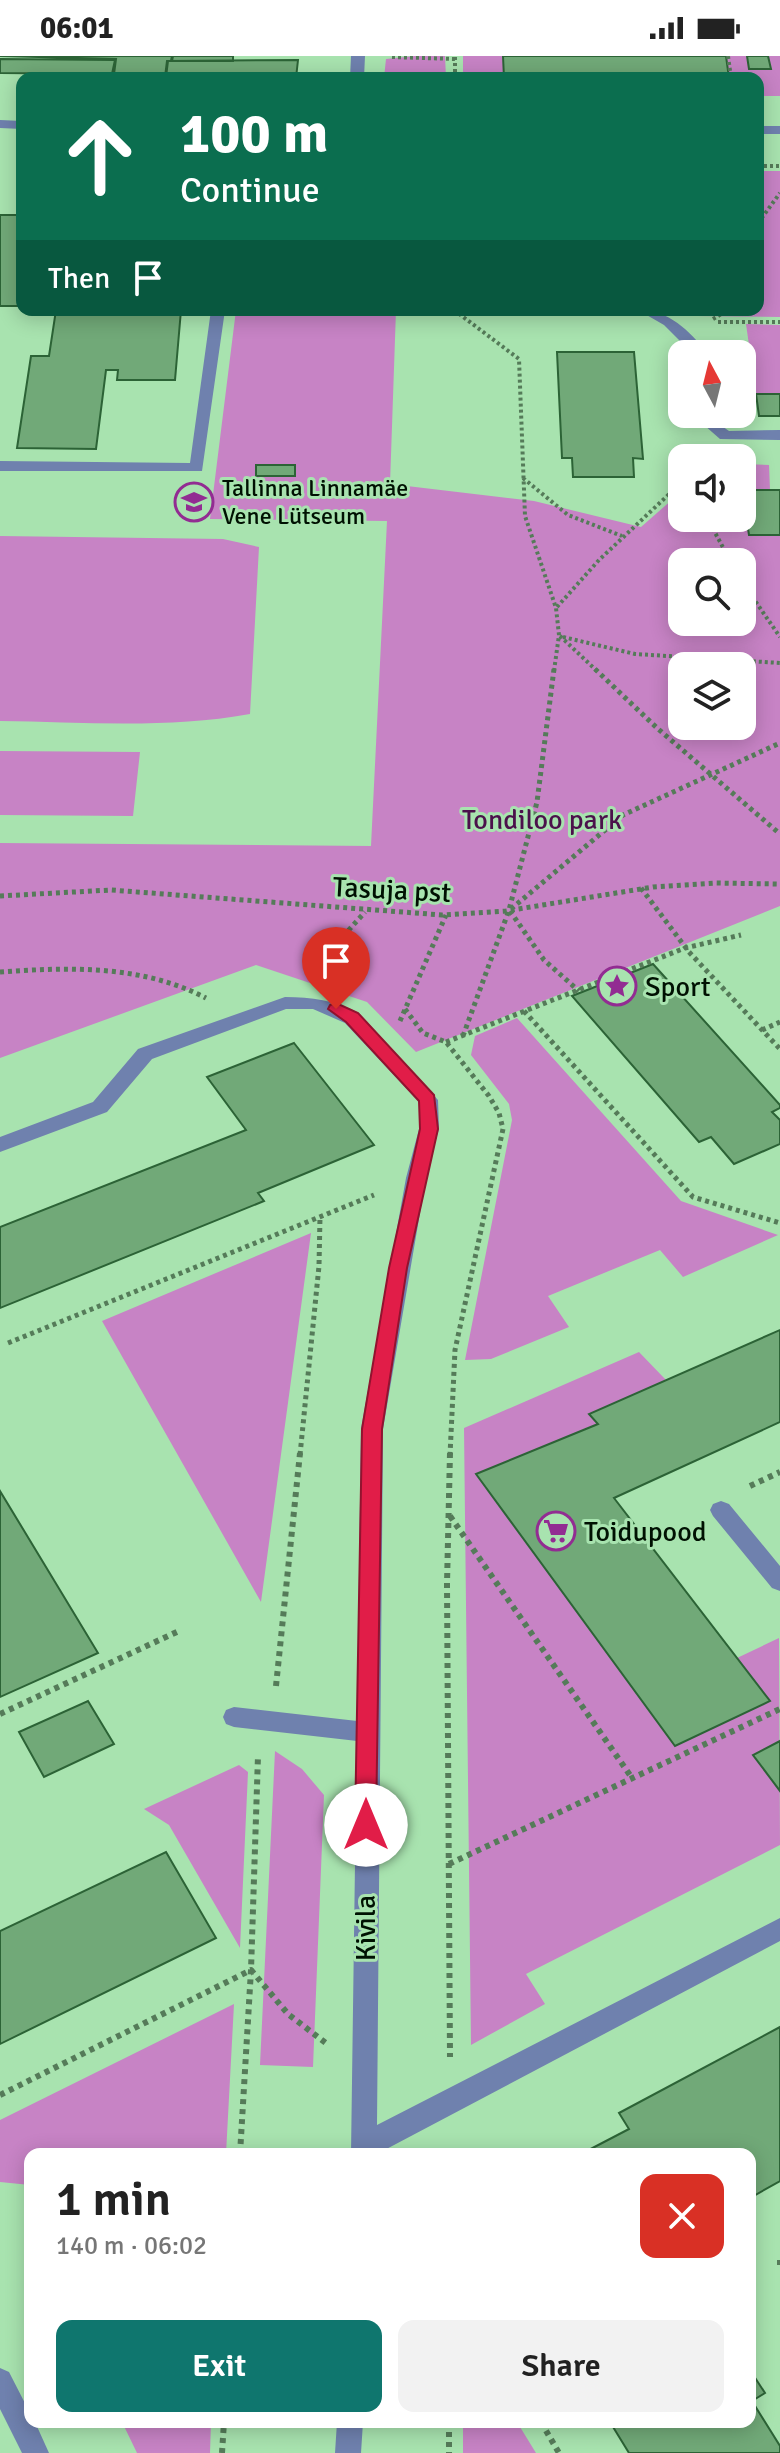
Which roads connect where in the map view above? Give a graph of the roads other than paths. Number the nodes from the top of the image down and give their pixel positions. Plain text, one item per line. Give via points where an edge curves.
1 (217, 316) edge
2 (657, 316) edge
3 (687, 340) edge
4 (716, 428) edge
5 (780, 435) edge
6 (0, 466) edge
7 (0, 1145) edge
8 (721, 1510) dead end
9 (780, 1582) edge
10 (234, 1717) road end
11 (366, 1732) junction
12 (780, 1929) edge
13 (364, 2148) edge
14 (366, 2148) edge
15 (0, 2381) edge
16 (350, 2428) edge
17 (36, 2453) edge
18 (348, 2453) edge

1 - 6 street via 197,468
2 - 3 street
4 - 5 street via 725,436
7 - 11 street, Kivila via 100,1107 145,1054 285,1003 313,1003 352,1018 428,1100 429,1129 372,1429
8 - 9 street
10 - 11 street
11 - 13 street, Kivila
12 - 14 street
15 - 17 street
16 - 18 street

